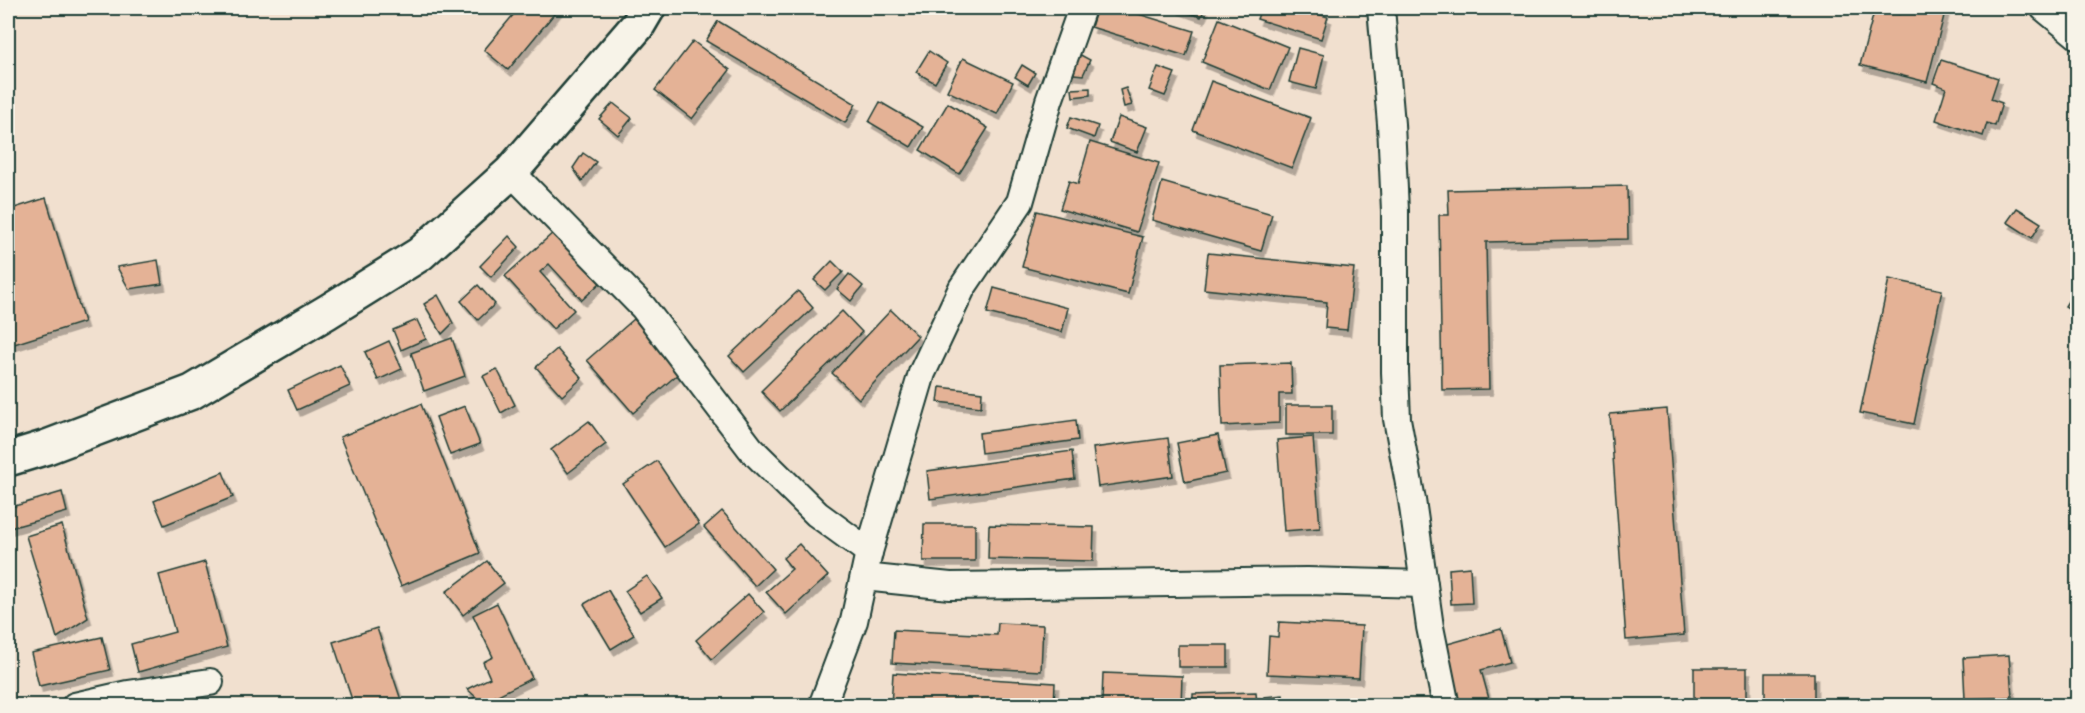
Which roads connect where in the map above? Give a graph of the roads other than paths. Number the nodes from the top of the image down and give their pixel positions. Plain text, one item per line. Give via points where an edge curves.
1 (648, 8) edge
2 (1082, 8) edge
3 (1381, 8) edge
4 (2044, 8) edge
5 (2078, 36) edge
6 (511, 172) junction
7 (8, 459) edge
8 (867, 564) junction
9 (1424, 584) junction
10 (210, 682) dead end
11 (75, 705) edge
12 (822, 705) edge
13 (1446, 705) edge

1 - 6 main road via 638,25
2 - 8 street via 1049,100 1020,202 962,288 922,373
3 - 9 street via 1395,211 1397,419
4 - 5 street
6 - 7 main road via 420,254 192,392
6 - 8 street via 643,307 751,449
8 - 9 street via 950,586 1307,581
8 - 12 street via 854,621
9 - 13 street
10 - 11 street

